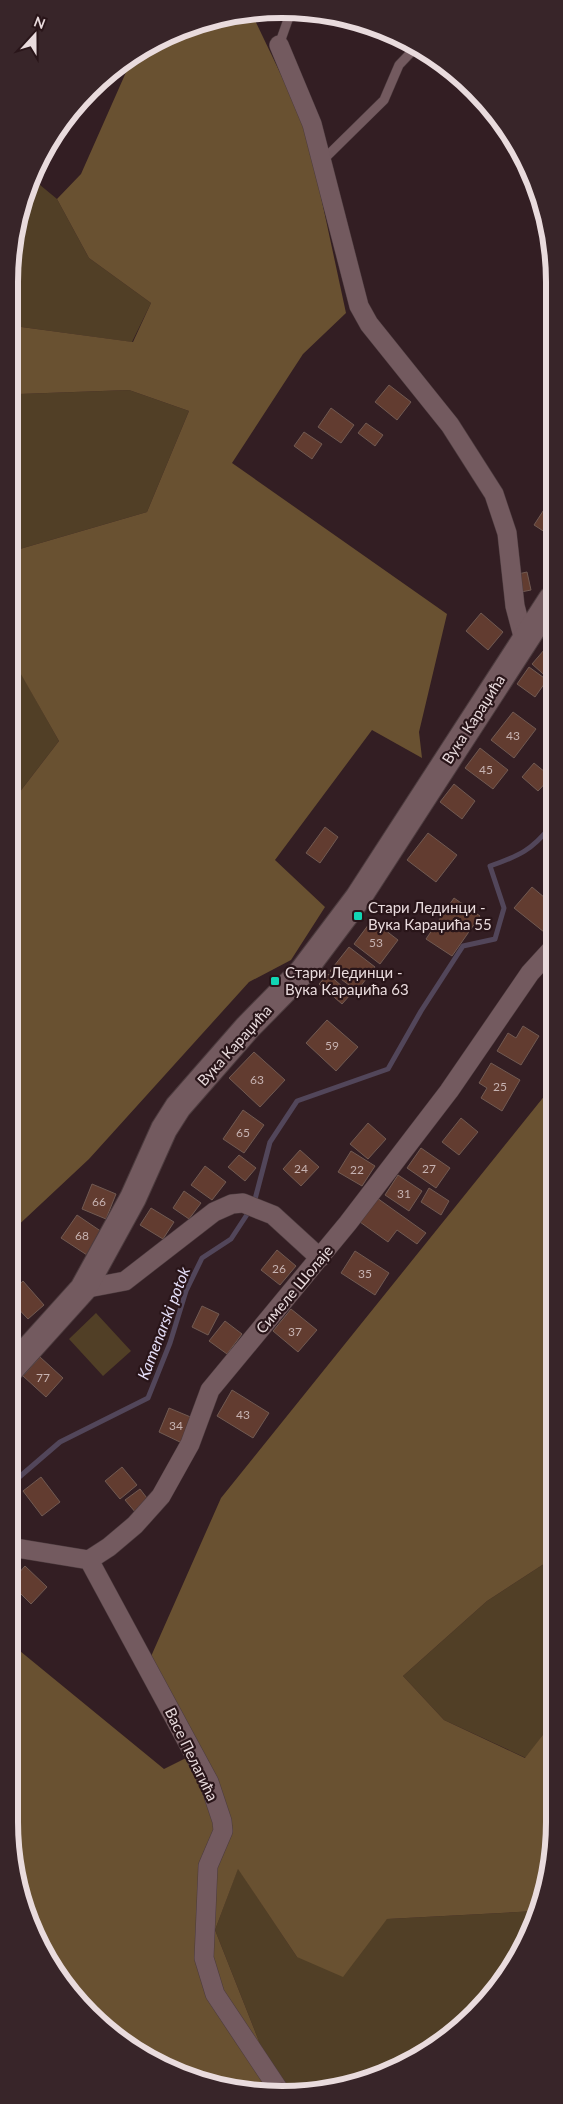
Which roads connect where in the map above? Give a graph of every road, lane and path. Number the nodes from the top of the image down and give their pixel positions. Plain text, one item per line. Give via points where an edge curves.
1 (289, 18) edge
2 (279, 45) joint
3 (412, 52) edge
4 (322, 162) junction
5 (546, 607) edge
6 (524, 640) junction
7 (546, 955) edge
8 (320, 1258) junction
9 (83, 1289) junction
10 (18, 1361) edge
11 (18, 1548) edge
12 (89, 1560) junction
13 (276, 2086) edge

1 - 2 lane
2 - 4 street via 312,124
3 - 4 lane via 399,65 384,100
4 - 6 street via 359,306 369,324 450,424 494,494 506,533 515,606
5 - 6 street, Вука Караџића
6 - 9 street, Вука Караџића via 358,898 303,971 247,1028 178,1107
7 - 8 street, Симеле Шолаје via 530,973 449,1091
8 - 9 street via 273,1215 252,1206 232,1204 214,1212 124,1281
8 - 12 street, Симеле Шолаје via 210,1390 190,1444 161,1496 135,1525 109,1548
9 - 10 street, Вука Караџића
11 - 12 street
12 - 13 street, Васе Пелагића via 209,1782 223,1831 208,1866 204,1958 215,1994

